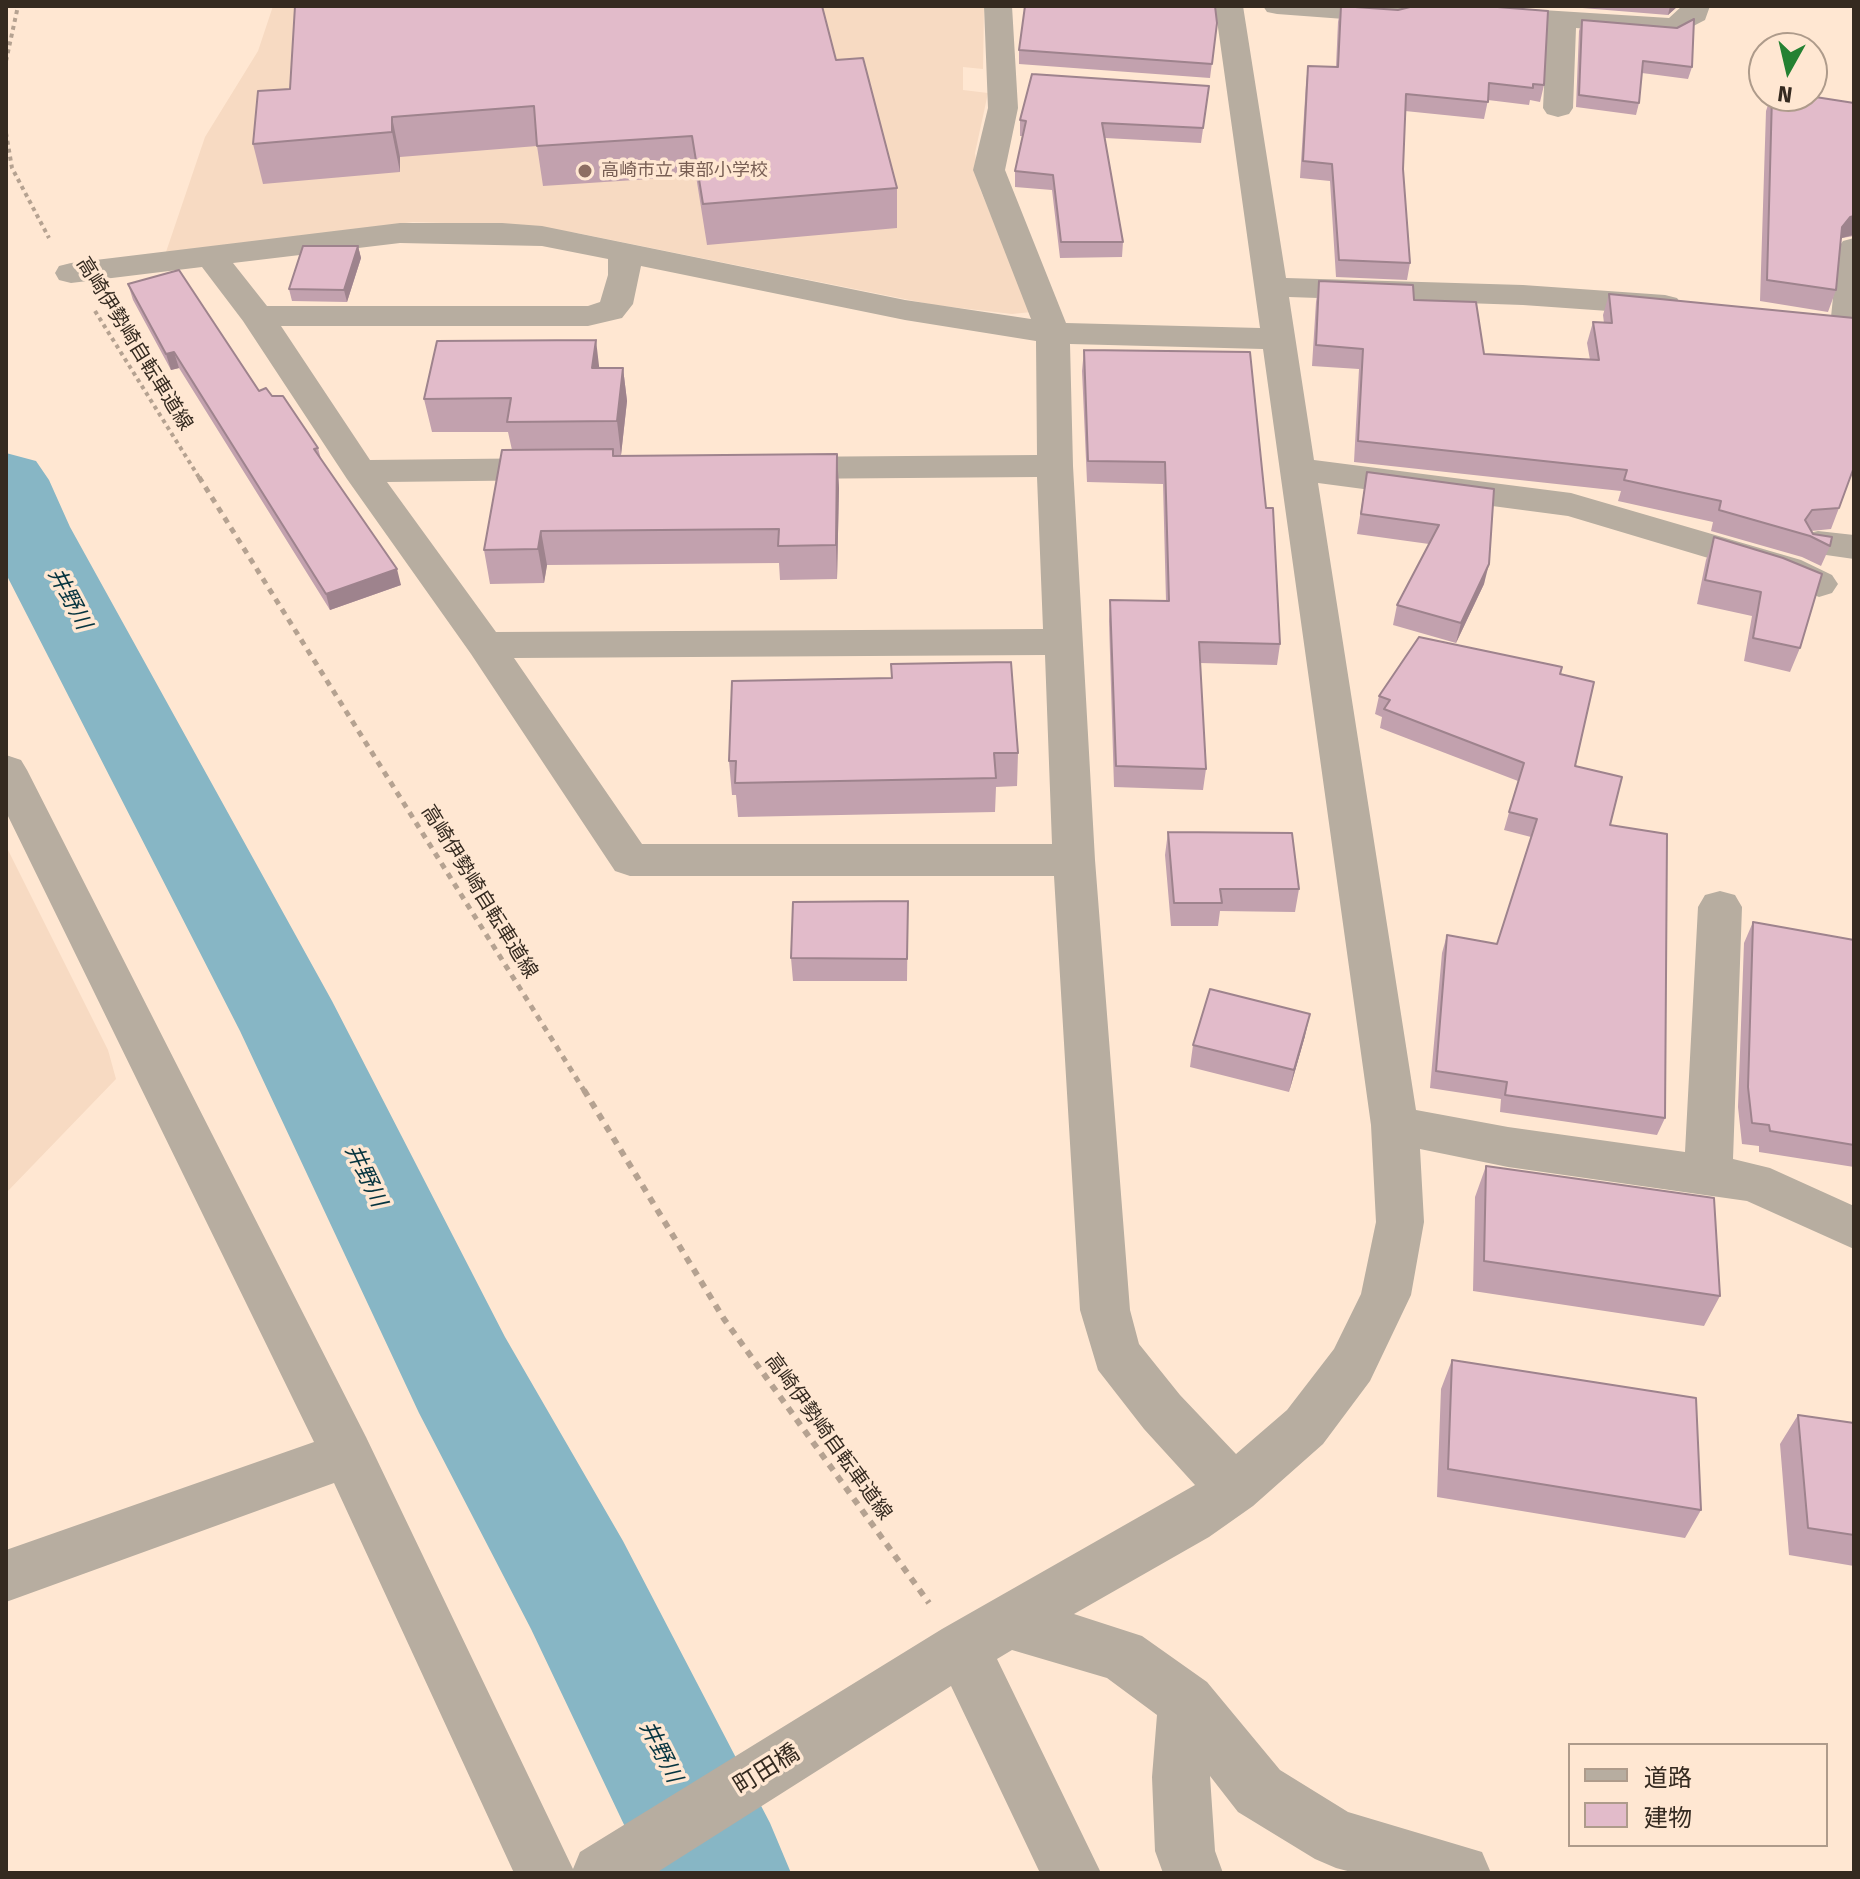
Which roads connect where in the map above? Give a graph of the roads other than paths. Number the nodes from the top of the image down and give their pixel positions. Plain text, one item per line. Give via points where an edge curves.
1 (998, 6) edge
2 (1229, 6) edge
3 (1277, 6) edge
4 (1696, 6) edge
5 (1428, 7) edge
6 (1458, 9) edge
7 (1562, 18) junction
8 (1558, 108) dead end
9 (1854, 248) edge
10 (625, 253) junction
11 (210, 255) junction
12 (71, 273) road end
13 (1271, 287) junction
14 (1690, 307) edge
15 (257, 316) junction
16 (1840, 326) edge
17 (1053, 333) junction
18 (1277, 339) junction
19 (1055, 466) junction
20 (739, 468) edge
21 (597, 469) edge
22 (1296, 469) junction
23 (360, 471) junction
24 (1819, 584) edge
25 (1065, 642) junction
26 (485, 645) junction
27 (6, 770) edge
28 (1074, 860) junction
29 (1720, 907) dead end
30 (1395, 1125) junction
31 (1708, 1175) junction
32 (1854, 1228) edge
33 (347, 1454) junction
34 (1234, 1489) junction
35 (6, 1576) edge
36 (968, 1646) junction
37 (1187, 1702) junction
38 (545, 1873) edge
39 (601, 1873) edge
40 (1071, 1873) edge
41 (1193, 1873) edge
42 (1461, 1873) edge

1 - 17 street via 1014,76 989,170
2 - 13 street, 町田橋 via 1227,91
3 - 5 street via 1395,15
4 - 7 street via 1695,14 1674,27
6 - 7 street
7 - 8 street
9 - 16 street
10 - 11 street via 542,236 459,232 400,233
10 - 15 street via 616,304 610,311 588,316
10 - 17 street via 905,310
11 - 12 street
11 - 15 street
13 - 14 street via 1523,295
13 - 18 street, 町田橋
15 - 23 street
17 - 18 street
17 - 19 street
18 - 22 street, 町田橋
19 - 20 street
19 - 25 street
21 - 23 street
22 - 24 street via 1571,505 1788,569
22 - 30 street, 町田橋
23 - 26 street
25 - 26 street
25 - 28 street
26 - 28 street via 630,860
27 - 33 street
28 - 34 street via 1105,1310 1116,1354
29 - 31 street
30 - 31 street
30 - 34 street, 町田橋 via 1400,1222 1386,1295 1352,1365 1305,1427
31 - 32 street via 1753,1182
33 - 35 street
33 - 38 street
34 - 36 street, 町田橋
36 - 37 street via 1122,1655
36 - 39 street, 町田橋
36 - 40 street
37 - 41 street via 1181,1777 1185,1851
37 - 42 street via 1259,1791 1336,1838

